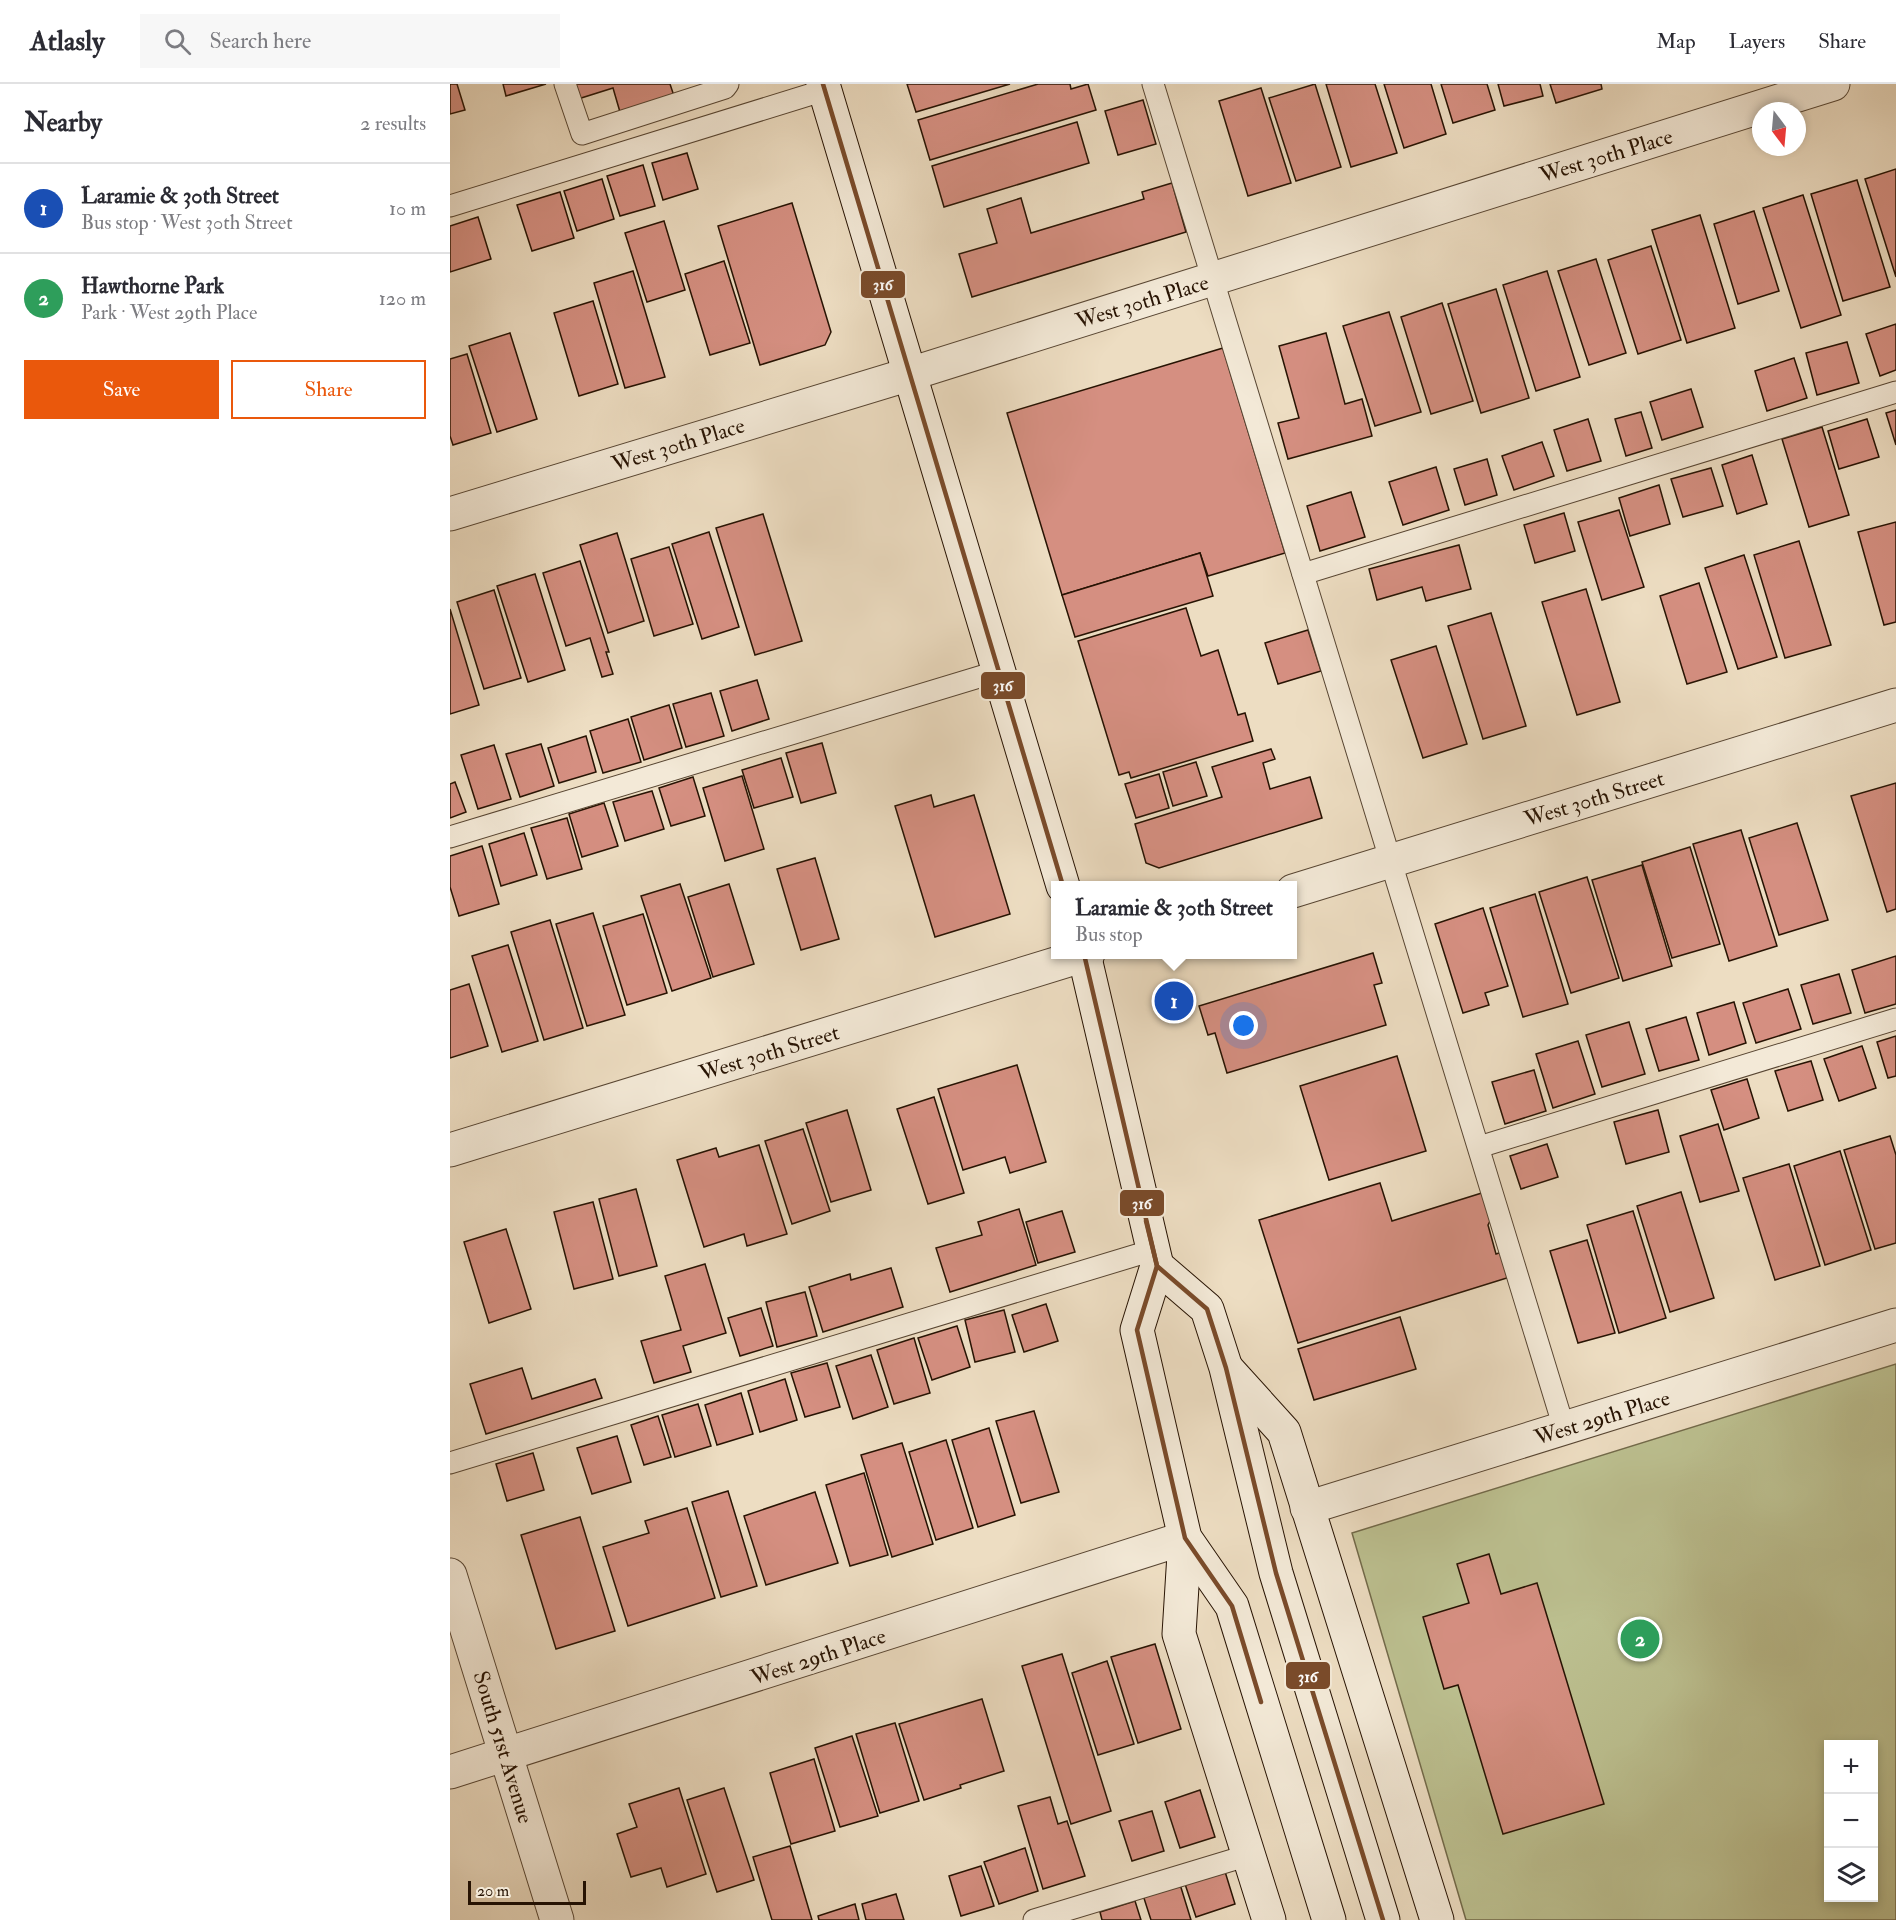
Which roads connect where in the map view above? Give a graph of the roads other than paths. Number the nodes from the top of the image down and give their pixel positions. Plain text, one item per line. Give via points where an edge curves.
1 (565, 84) edge
2 (728, 84) edge
3 (1153, 84) edge
4 (1833, 84) edge
5 (824, 87) edge
6 (693, 91) edge
7 (450, 206) edge
8 (1214, 278) junction
9 (910, 374) junction
10 (1896, 392) edge
11 (450, 514) edge
12 (1303, 574) junction
13 (999, 671) junction
14 (1896, 705) edge
15 (450, 837) edge
16 (1391, 861) junction
17 (1063, 881) edge
18 (1297, 890) edge
19 (1073, 959) edge
20 (1087, 959) edge
21 (1896, 1019) edge
22 (1479, 1147) junction
23 (450, 1150) edge
24 (1155, 1258) junction
25 (1896, 1325) edge
26 (1226, 1368) junction
27 (1564, 1428) junction
28 (450, 1463) edge
29 (1307, 1508) junction
30 (1185, 1538) junction
31 (450, 1575) edge
32 (506, 1755) junction
33 (450, 1772) edge
34 (1249, 1855) junction
35 (557, 1920) edge
36 (1034, 1920) edge
37 (1269, 1920) edge
38 (1329, 1920) edge
39 (1383, 1920) edge
40 (1437, 1920) edge

1 - 6 lane via 582,134
2 - 6 lane via 725,88
3 - 8 lane
4 - 8 street, West 30th Place
5 - 7 lane
5 - 9 street
8 - 9 street, West 30th Place
8 - 12 lane
9 - 11 street, West 30th Place
9 - 13 street
10 - 12 lane
12 - 16 lane
13 - 15 lane
13 - 17 street
14 - 16 street, West 30th Street
16 - 18 street, West 30th Street
16 - 22 lane
19 - 23 street, West 30th Street
20 - 24 street
21 - 22 lane
22 - 27 lane
24 - 26 street via 1207,1309
24 - 28 lane
24 - 30 street via 1137,1330
25 - 27 street, West 29th Place
26 - 29 street via 1284,1432
26 - 39 street via 1276,1573
27 - 29 street, West 29th Place
29 - 40 street
30 - 32 street, West 29th Place
30 - 34 street via 1179,1634
30 - 38 street via 1232,1606
31 - 32 street, South 51st Avenue
32 - 33 street, West 29th Place
32 - 35 street, South 51st Avenue
34 - 36 lane
34 - 37 street

